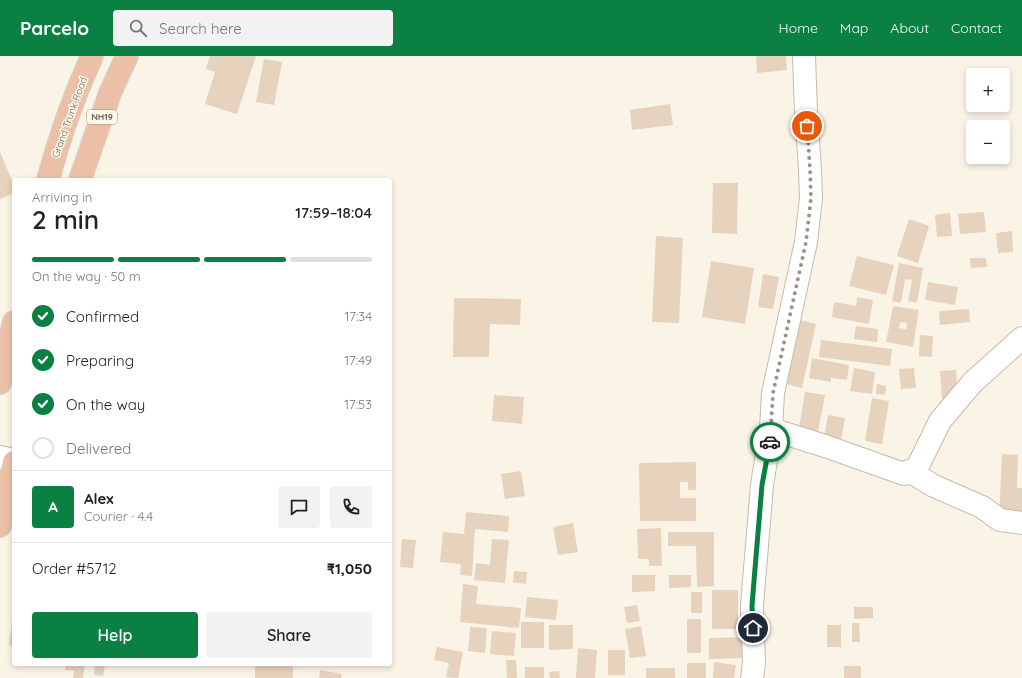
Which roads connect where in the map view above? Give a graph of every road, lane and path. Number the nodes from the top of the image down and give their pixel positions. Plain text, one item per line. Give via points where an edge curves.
1 (92, 56) edge
2 (127, 56) edge
3 (804, 56) edge
4 (49, 178) edge
5 (81, 178) edge
6 (12, 331) edge
7 (1022, 338) edge
8 (0, 383) edge
9 (771, 430) junction
10 (0, 457) edge
11 (12, 460) edge
12 (12, 470) edge
13 (909, 471) junction
14 (1022, 523) edge
15 (0, 526) edge
16 (752, 678) edge

1 - 4 highway, Grand Trunk Road via 81,80
2 - 5 highway, NH19 via 110,93
3 - 9 street via 811,198 806,242 773,393
6 - 8 highway
7 - 13 street via 973,382 940,421 916,468
9 - 13 street via 826,446 904,474
9 - 16 street via 762,485 752,606
10 - 11 street
12 - 15 highway
13 - 14 street via 934,486 982,506 1000,520

